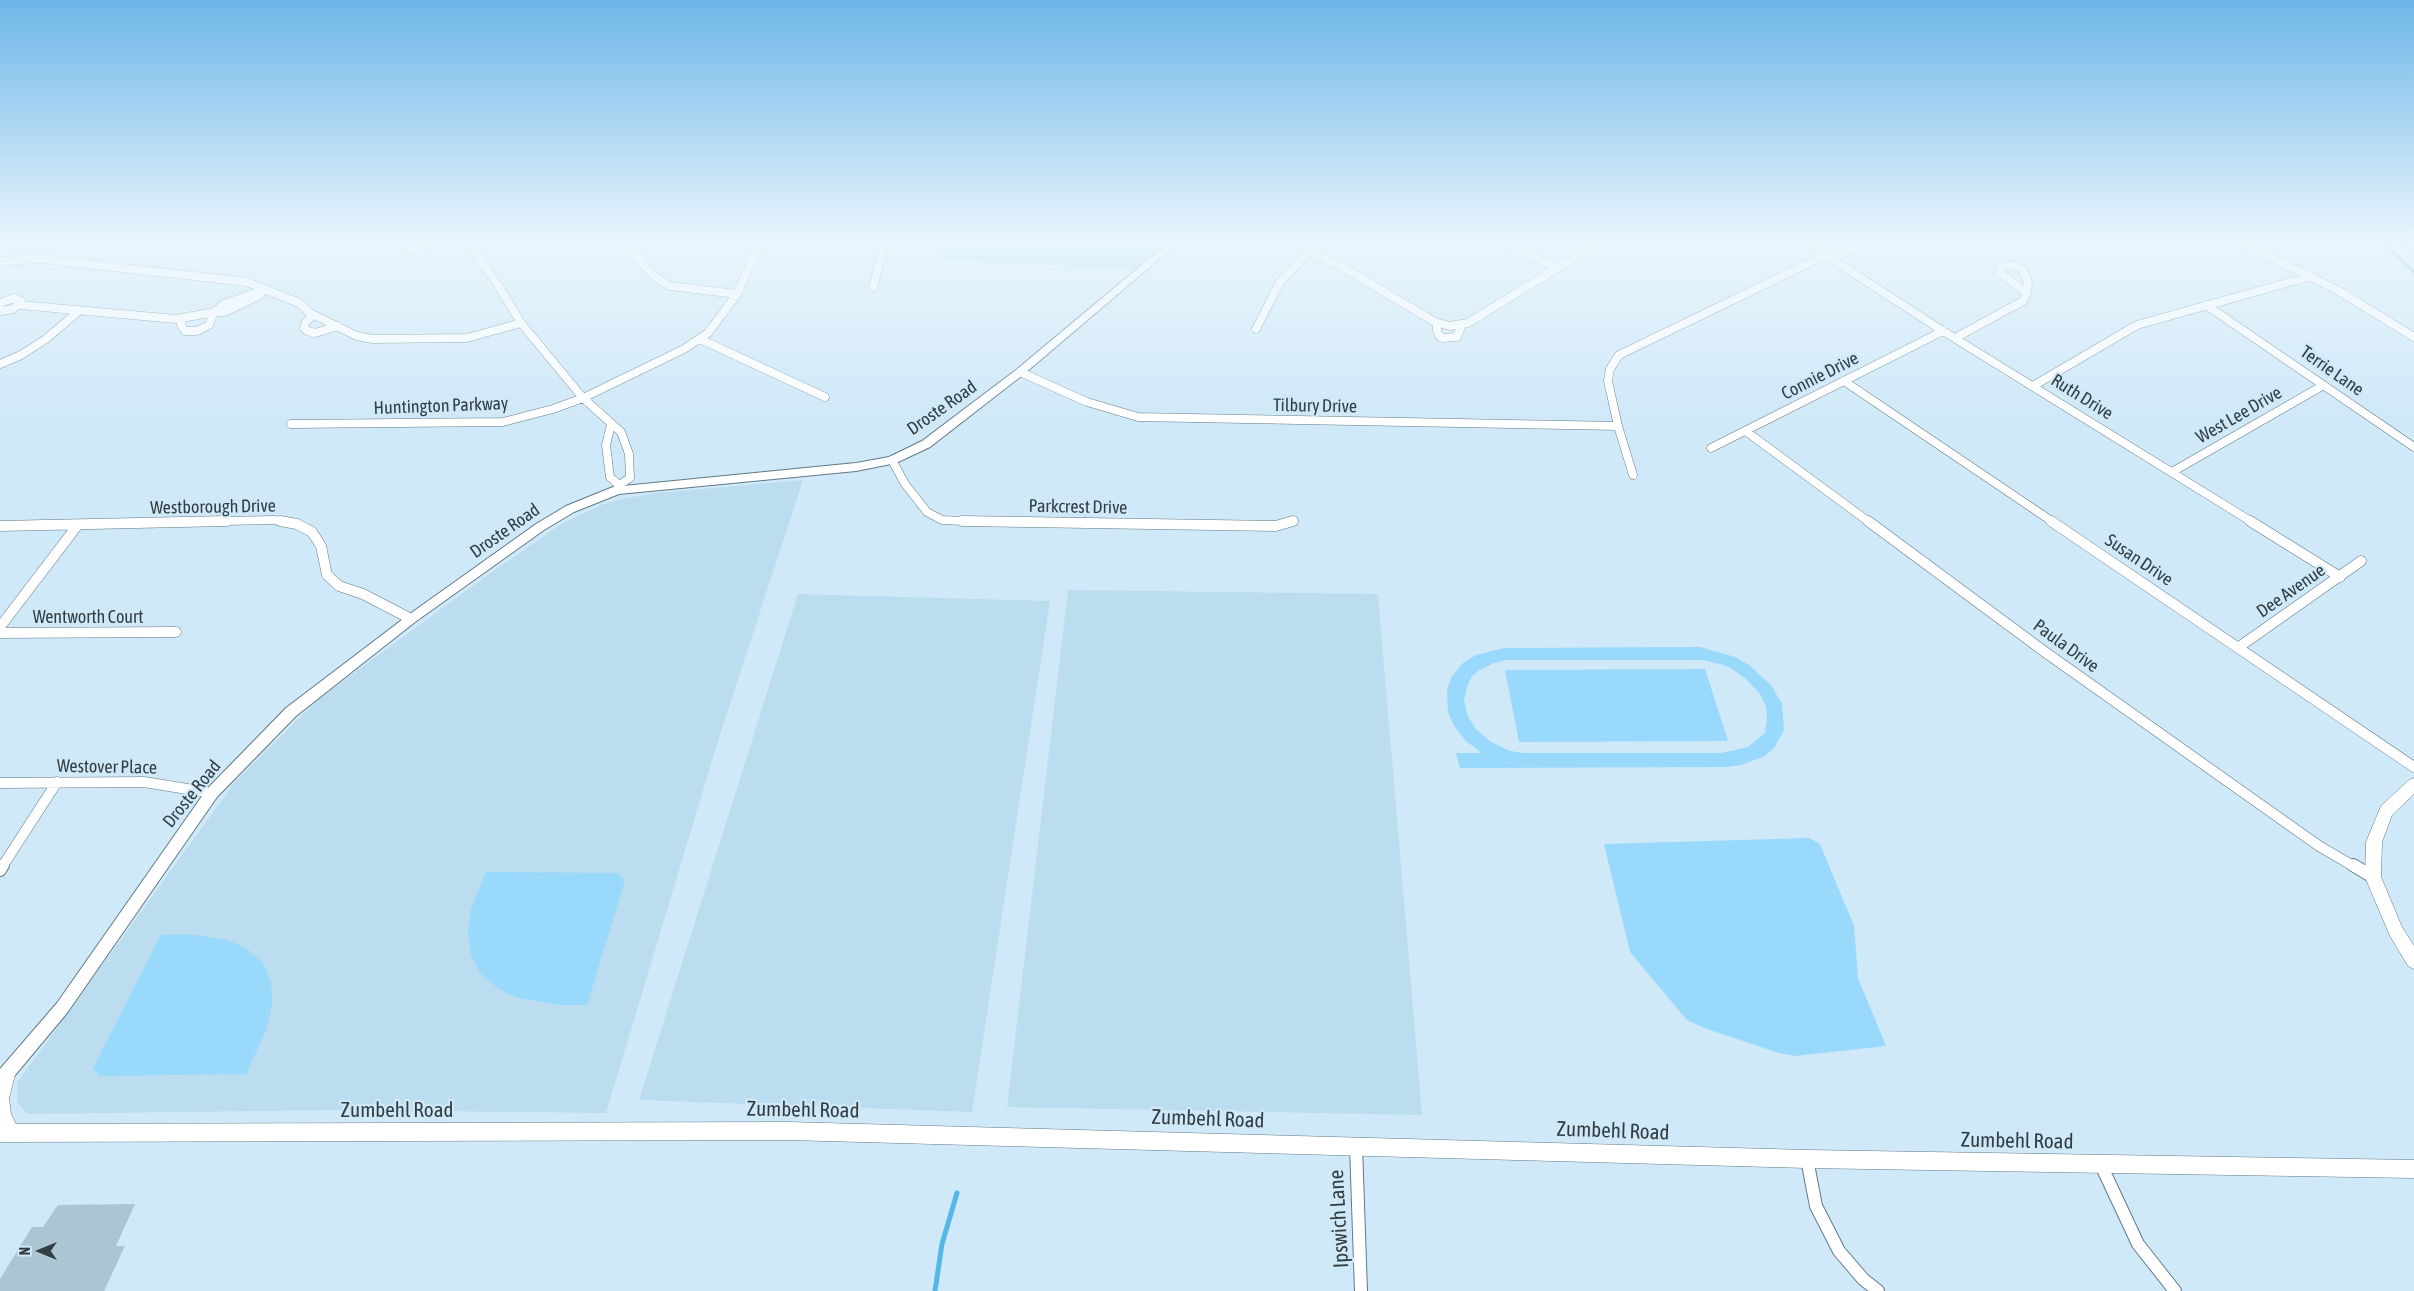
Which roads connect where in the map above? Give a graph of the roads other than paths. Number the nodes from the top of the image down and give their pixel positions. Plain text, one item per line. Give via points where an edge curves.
1 (226, 303) edge
2 (299, 303) edge
3 (509, 303) edge
4 (730, 303) edge
5 (1102, 303) edge
6 (1269, 303) edge
7 (1404, 303) edge
8 (1499, 303) edge
9 (1728, 303) edge
10 (1899, 303) edge
11 (2020, 303) edge
12 (2212, 303) edge
13 (2359, 303) edge
14 (20, 305) joint
15 (2206, 305) junction
16 (80, 310) junction
17 (0, 311) edge
18 (214, 312) junction
19 (313, 315) junction
20 (181, 318) junction
21 (521, 323) junction
22 (1437, 323) junction
23 (1462, 324) junction
24 (338, 326) junction
25 (1256, 330) dead end
26 (1943, 331) junction
27 (1955, 338) junction
28 (2414, 338) edge
29 (700, 339) junction
30 (0, 364) edge
31 (1020, 372) junction
32 (1844, 381) junction
33 (2033, 386) junction
34 (2322, 386) junction
35 (825, 396) dead end
36 (582, 398) junction
37 (291, 424) dead end
38 (611, 425) junction
39 (1618, 426) junction
40 (1747, 432) junction
41 (2414, 446) edge
42 (1711, 448) dead end
43 (892, 460) junction
44 (2172, 472) junction
45 (1633, 475) dead end
46 (618, 488) junction
47 (1293, 521) dead end
48 (0, 526) edge
49 (77, 526) junction
50 (2361, 561) dead end
51 (2340, 577) junction
52 (410, 619) junction
53 (0, 627) edge
54 (176, 632) dead end
55 (0, 633) edge
56 (2240, 648) junction
57 (2414, 767) edge
58 (57, 782) junction
59 (0, 783) edge
60 (2414, 784) edge
61 (212, 793) junction
62 (0, 870) edge
63 (2373, 877) junction
64 (2414, 961) edge
65 (3, 1078) edge
66 (5, 1133) edge
67 (1356, 1146) junction
68 (1807, 1159) junction
69 (2101, 1165) junction
70 (2414, 1169) edge
71 (1361, 1291) edge
72 (1878, 1291) edge
73 (2175, 1291) edge

1 - 18 street
2 - 19 street
3 - 21 street
4 - 29 street, Huntington Parkway
5 - 31 street, Droste Road
6 - 25 street
7 - 22 street
8 - 23 street
9 - 39 street via 1619,355 1610,369 1608,381
10 - 26 street, Ruth Drive
11 - 27 street
12 - 15 street
13 - 28 street
14 - 16 street
14 - 17 street
15 - 33 street via 2137,325
15 - 34 street, Terrie Lane
16 - 20 street
16 - 30 street via 46,339 22,355
18 - 20 street
18 - 20 street via 209,325 196,331 185,331
19 - 24 street
19 - 24 street via 306,322 304,328 307,331 315,333
21 - 24 street via 467,338 421,340 372,340
21 - 36 street
22 - 23 street
22 - 23 street via 1437,331 1444,338 1457,337
26 - 27 street, Ruth Drive
26 - 32 street, Connie Drive
27 - 33 street, Ruth Drive
29 - 35 street
29 - 36 street, Huntington Parkway
31 - 39 street, Tilbury Drive via 1087,402 1138,417
31 - 43 street, Droste Road via 926,444
32 - 40 street, Connie Drive
32 - 56 street, Susan Drive
33 - 44 street, Ruth Drive
34 - 41 street, Terrie Lane
34 - 44 street, West Lee Drive
36 - 37 street, Huntington Parkway via 503,422
36 - 38 street
38 - 46 street via 606,445 610,477
38 - 46 street via 621,432 629,454 630,478
39 - 45 street
40 - 42 street, Connie Drive
40 - 63 street, Paula Drive via 2101,692 2319,846
43 - 46 street, Droste Road via 856,467
43 - 47 street, Parkcrest Drive via 905,484 927,512 942,520 1270,526
44 - 51 street, Ruth Drive
46 - 52 street, Droste Road via 540,527
48 - 49 street, Westborough Drive
49 - 52 street, Westborough Drive via 274,520 297,524 312,532 321,546 327,575 339,586 363,594
49 - 53 street
50 - 51 street, Dee Avenue
51 - 56 street, Dee Avenue
52 - 61 street, Droste Road via 291,712
54 - 55 street, Wentworth Court
56 - 57 street, Susan Drive
58 - 59 street, Westover Place
58 - 61 street, Westover Place via 144,782
58 - 62 street
60 - 63 main road via 2386,811 2374,842
61 - 65 street, Droste Road via 62,1008
63 - 64 main road via 2396,930
65 - 66 main road via 0,1098
66 - 67 main road, Zumbehl Road via 788,1131
67 - 68 main road, Zumbehl Road
67 - 71 street, Ipswich Lane
68 - 69 main road, Zumbehl Road
68 - 72 street via 1816,1206 1839,1251
69 - 70 main road, Zumbehl Road
69 - 73 street via 2138,1244

